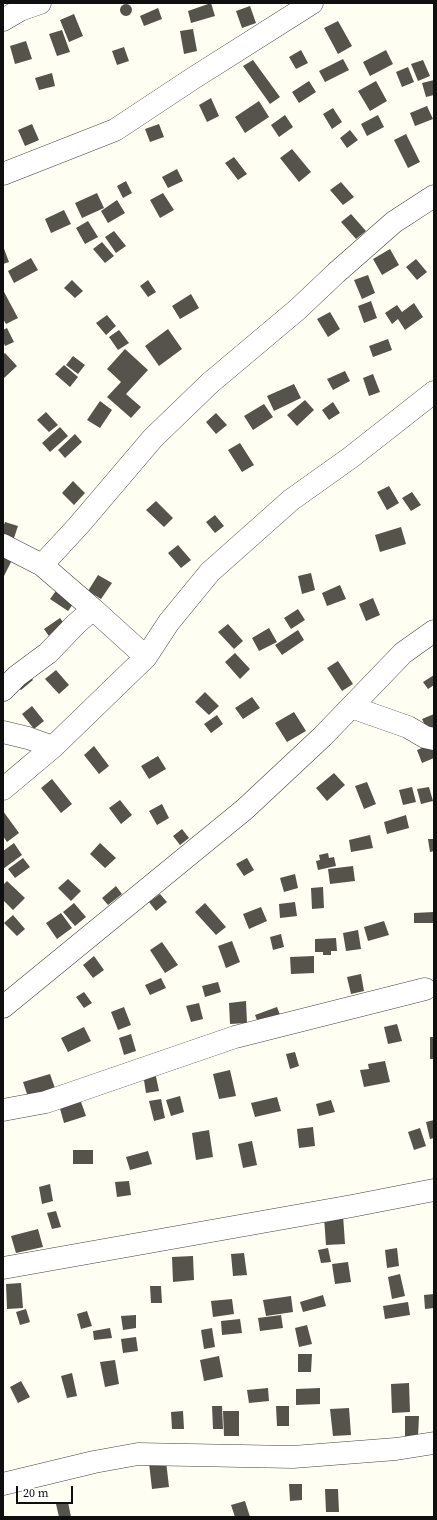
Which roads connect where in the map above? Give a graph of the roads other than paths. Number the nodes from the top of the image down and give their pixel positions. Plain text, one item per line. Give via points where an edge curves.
1 (40, 3) edge
2 (312, 3) edge
3 (3, 20) edge
4 (3, 174) edge
5 (434, 196) edge
6 (434, 392) edge
7 (3, 545) edge
8 (42, 565) junction
9 (93, 609) junction
10 (434, 631) edge
11 (146, 657) junction
12 (3, 690) edge
13 (351, 706) junction
14 (3, 732) edge
15 (434, 738) edge
16 (52, 747) junction
17 (3, 790) edge
18 (425, 989) dead end
19 (3, 1007) edge
20 (3, 1110) edge
21 (434, 1190) edge
22 (3, 1268) edge
23 (434, 1443) edge
24 (3, 1484) edge

1 - 3 street
2 - 4 street via 198,74 115,130
5 - 8 street via 394,222 298,309 210,383 153,438
6 - 11 street via 350,458 291,500 210,572 169,622
7 - 8 street
8 - 9 street
9 - 11 street
9 - 12 street via 48,653
10 - 13 street via 403,653
11 - 16 street
13 - 15 street via 408,727 425,737
13 - 19 street via 323,736 245,809
14 - 16 street
16 - 17 street
18 - 20 street via 235,1037 46,1102
21 - 22 street
23 - 24 street via 396,1449 293,1457 138,1454

